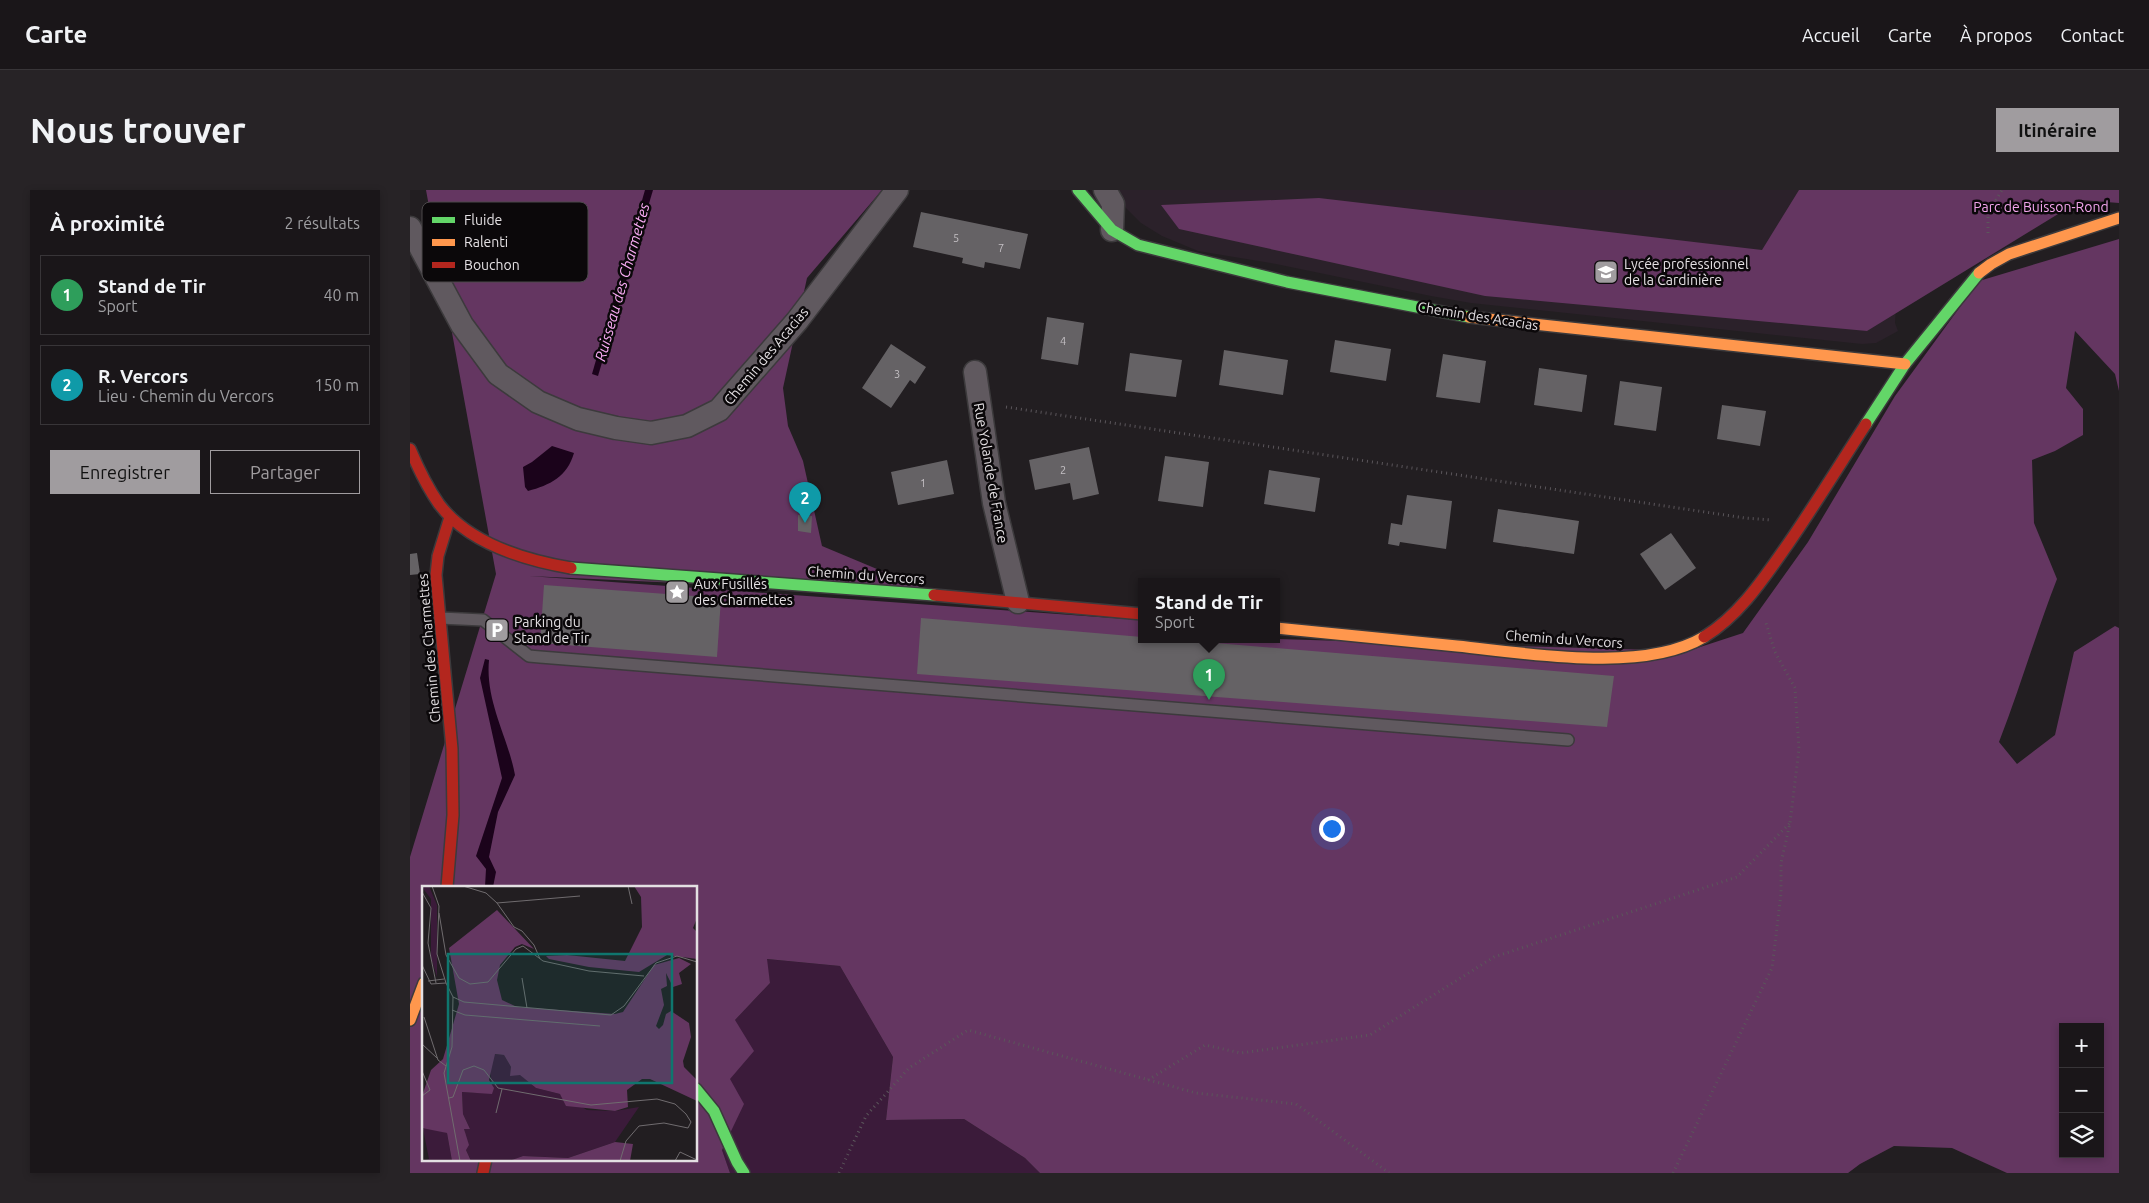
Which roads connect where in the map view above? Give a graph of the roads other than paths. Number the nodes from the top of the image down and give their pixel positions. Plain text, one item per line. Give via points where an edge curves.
1 (897, 190) edge
2 (1078, 190) edge
3 (1106, 190) edge
4 (2119, 218) edge
5 (410, 228) edge
6 (1112, 230) junction
7 (422, 250) edge
8 (439, 282) edge
9 (1905, 364) junction
10 (975, 372) dead end
11 (410, 449) edge
12 (450, 517) junction
13 (1018, 602) junction
14 (1138, 614) edge
15 (440, 618) junction
16 (1280, 628) edge
17 (1568, 740) dead end
18 (447, 886) edge
19 (422, 988) edge
20 (410, 1020) edge
21 (698, 1091) edge
22 (486, 1160) edge
23 (483, 1173) edge
24 (744, 1173) edge

1 - 8 street, Chemin des Acacias via 797,321 719,410 687,426 651,433 616,428 578,418 538,402 498,374 462,325
2 - 6 street, Chemin des Acacias
3 - 6 street via 1113,204
4 - 9 street, Chemin du Vercors via 2020,248 1997,259 1982,270
5 - 7 street, Chemin des Acacias
6 - 9 street, Chemin des Acacias via 1138,245 1278,280 1484,320
9 - 16 street, Chemin du Vercors via 1756,590 1715,630 1677,650 1629,658 1580,658
10 - 13 street, Rue Yolande de France via 994,503
11 - 12 street via 424,480
12 - 13 street, Chemin du Vercors via 478,537 512,554 582,570
12 - 15 street, Chemin des Charmettes via 438,556 436,575
13 - 14 street, Chemin du Vercors
15 - 17 lane via 483,620 529,656
15 - 18 street, Chemin des Charmettes via 453,786
19 - 20 street
21 - 24 street via 714,1110
22 - 23 street

